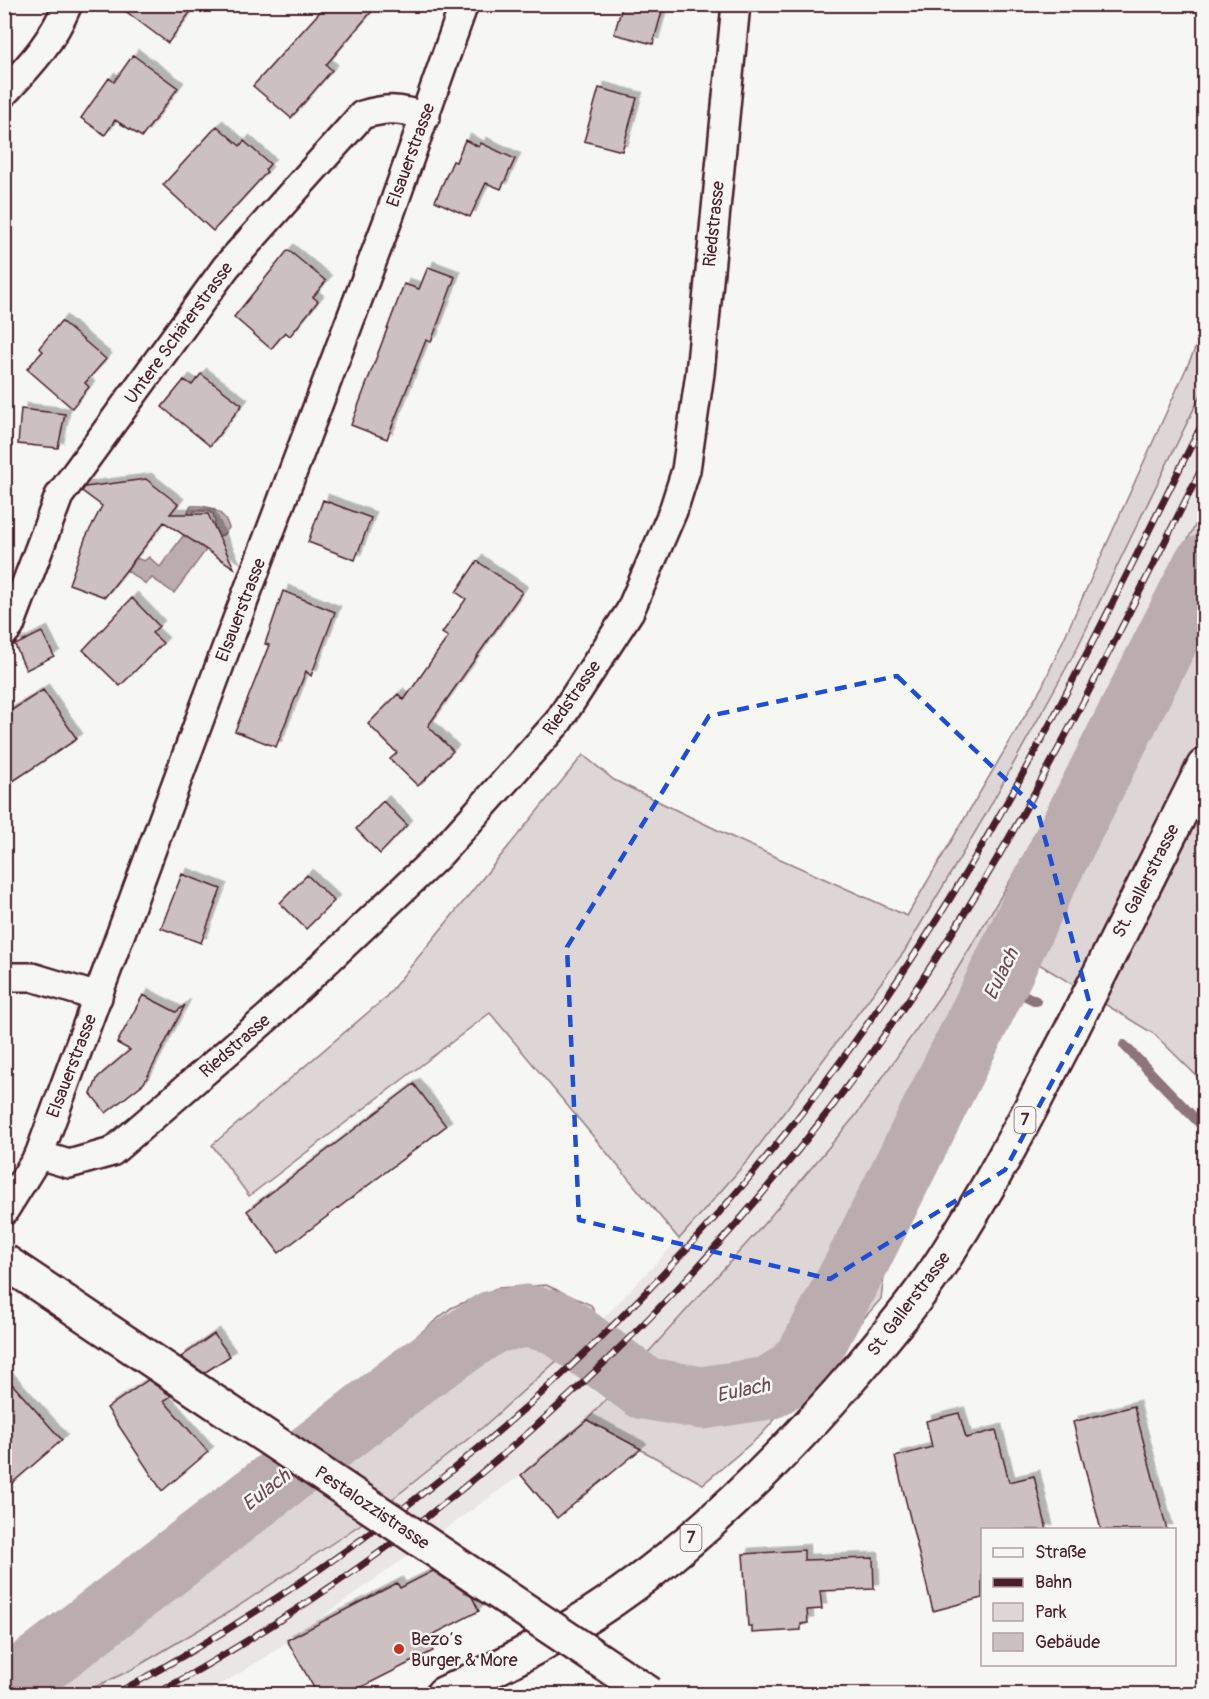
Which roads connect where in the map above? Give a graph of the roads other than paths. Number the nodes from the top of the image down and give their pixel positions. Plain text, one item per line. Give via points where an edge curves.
1 (68, 4) edge
2 (464, 4) edge
3 (736, 4) edge
4 (4, 93) edge
5 (426, 116) junction
6 (4, 633) edge
7 (1204, 766) edge
8 (4, 976) edge
9 (98, 997) junction
10 (39, 1155) junction
11 (4, 1210) edge
12 (4, 1261) edge
13 (443, 1695) edge
14 (650, 1695) edge

1 - 4 street via 45,48
2 - 5 street, Elsauerstrasse
3 - 10 street, Riedstrasse via 700,373 686,470 673,511 630,611 558,722 438,856 268,1017 111,1152 69,1164
5 - 6 street, Untere Schärerstrasse via 383,109 362,115 226,267 59,496
5 - 9 street, Elsauerstrasse
7 - 13 main road, St. Gallerstrasse / 7 via 990,1184 947,1255 895,1326 760,1478 666,1559 576,1624
8 - 9 street via 32,977
9 - 10 street, Elsauerstrasse
10 - 11 street, Elsauerstrasse
12 - 14 main road, Pestalozzistrasse, bridge

